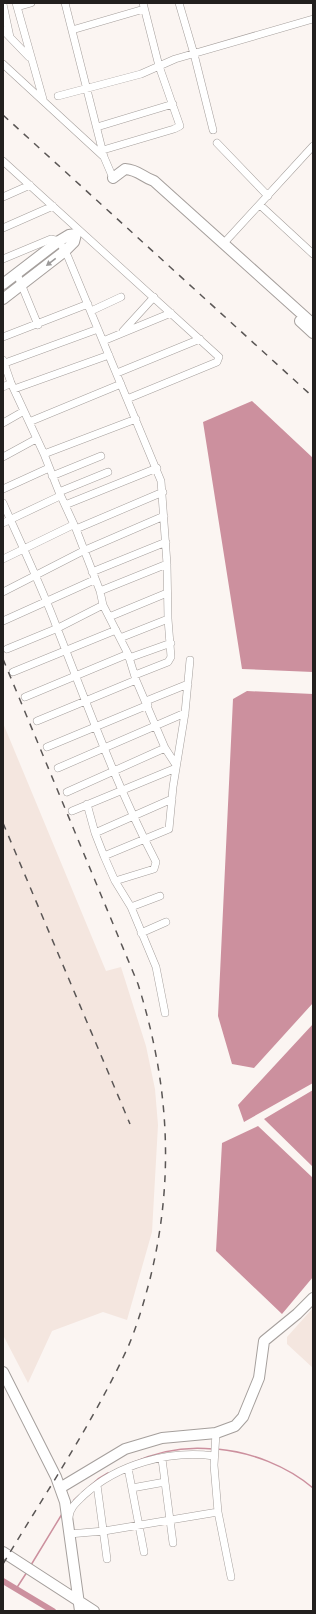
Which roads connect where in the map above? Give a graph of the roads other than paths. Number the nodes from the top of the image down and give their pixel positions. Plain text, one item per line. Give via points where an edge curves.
1 (31, 3) edge
2 (65, 3) edge
3 (179, 3) edge
4 (3, 4) edge
5 (16, 5) edge
6 (143, 6) edge
7 (313, 19) edge
8 (3, 30) edge
9 (72, 30) junction
10 (10, 37) junction
11 (194, 54) junction
12 (30, 59) junction
13 (3, 64) edge
14 (159, 66) junction
15 (87, 89) junction
16 (58, 96) dead end
17 (43, 101) junction
18 (173, 104) junction
19 (97, 128) junction
20 (213, 130) dead end
21 (217, 143) dead end
22 (312, 148) edge
23 (103, 153) junction
24 (5, 165) edge
25 (113, 178) joint
26 (147, 178) junction
27 (30, 185) junction
28 (268, 196) junction
29 (3, 197) edge
30 (260, 205) junction
31 (53, 206) junction
32 (3, 228) edge
33 (59, 241) junction
34 (224, 243) junction
35 (65, 251) junction
36 (313, 254) edge
37 (3, 260) edge
38 (17, 274) junction
39 (3, 284) edge
40 (22, 285) junction
41 (121, 297) dead end
42 (3, 298) edge
43 (154, 298) junction
44 (89, 307) junction
45 (171, 313) junction
46 (313, 324) edge
47 (38, 325) junction
48 (98, 329) junction
49 (313, 333) edge
50 (121, 334) junction
51 (3, 337) edge
52 (200, 339) junction
53 (103, 341) junction
54 (109, 355) junction
55 (4, 362) edge
56 (117, 373) junction
57 (121, 384) junction
58 (13, 386) junction
59 (3, 387) edge
60 (128, 399) junction
61 (24, 411) junction
62 (136, 419) junction
63 (29, 422) junction
64 (3, 423) edge
65 (36, 439) junction
66 (44, 454) junction
67 (101, 456) dead end
68 (3, 457) edge
69 (49, 468) junction
70 (157, 468) junction
71 (108, 472) dead end
72 (52, 476) junction
73 (3, 489) edge
74 (163, 492) junction
75 (60, 494) junction
76 (3, 503) edge
77 (65, 505) junction
78 (164, 516) junction
79 (10, 519) junction
80 (3, 523) edge
81 (74, 527) junction
82 (166, 542) junction
83 (24, 549) junction
84 (83, 551) junction
85 (3, 559) edge
86 (167, 564) junction
87 (92, 572) junction
88 (36, 576) junction
89 (94, 580) junction
90 (100, 591) junction
91 (3, 592) edge
92 (167, 593) junction
93 (47, 603) junction
94 (103, 605) junction
95 (109, 617) junction
96 (168, 618) junction
97 (3, 621) edge
98 (58, 628) junction
99 (116, 630) junction
100 (120, 638) junction
101 (171, 643) junction
102 (7, 649) dead end
103 (65, 651) junction
104 (129, 656) junction
105 (190, 660) dead end
106 (13, 672) dead end
107 (75, 676) junction
108 (136, 678) junction
109 (188, 684) junction
110 (25, 697) dead end
111 (86, 701) junction
112 (147, 703) junction
113 (185, 713) junction
114 (37, 721) dead end
115 (157, 726) junction
116 (96, 727) junction
117 (47, 747) dead end
118 (105, 748) junction
119 (165, 748) junction
120 (176, 766) junction
121 (58, 768) dead end
122 (114, 770) junction
123 (122, 790) junction
124 (67, 792) dead end
125 (172, 799) junction
126 (87, 804) junction
127 (72, 811) dead end
128 (133, 816) junction
129 (95, 833) junction
130 (144, 840) junction
131 (104, 856) junction
132 (115, 881) junction
133 (160, 896) dead end
134 (130, 907) junction
135 (166, 922) dead end
136 (141, 933) junction
137 (165, 1013) dead end
138 (313, 1298) edge
139 (3, 1372) edge
140 (216, 1438) junction
141 (215, 1454) junction
142 (162, 1459) junction
143 (128, 1468) junction
144 (165, 1482) junction
145 (97, 1485) junction
146 (60, 1488) junction
147 (132, 1488) junction
148 (218, 1512) junction
149 (68, 1519) junction
150 (170, 1520) junction
151 (138, 1525) junction
152 (104, 1531) junction
153 (69, 1534) junction
154 (173, 1543) dead end
155 (3, 1552) edge
156 (144, 1552) dead end
157 (106, 1559) dead end
158 (231, 1577) dead end
159 (80, 1607) edge
160 (94, 1611) edge

1 - 5 street
2 - 9 street
3 - 11 street
4 - 10 street
5 - 12 street
6 - 9 street
6 - 14 street
7 - 11 street
8 - 10 street
9 - 15 street
10 - 12 street
11 - 14 street
11 - 20 street
12 - 17 street
13 - 17 street
14 - 15 street via 141,74
14 - 18 street
15 - 16 street
15 - 19 street
17 - 23 street
18 - 19 street
18 - 23 street via 179,122 178,128
19 - 23 street
21 - 28 street
22 - 28 street
23 - 25 street
24 - 27 street
25 - 26 street via 125,169 135,169
26 - 34 street via 158,184
26 - 49 street via 154,189
27 - 29 street
27 - 31 street
28 - 30 street
30 - 34 street
30 - 36 street
31 - 32 street
31 - 43 street
33 - 35 street
33 - 35 street via 76,234 74,242
33 - 37 street via 51,239
33 - 38 street
34 - 46 street
35 -> 40 street
35 - 44 street
38 - 39 street
38 - 40 street
40 - 42 street
40 - 47 street
41 - 44 street
43 - 45 street
43 - 50 street
44 - 47 street
44 - 48 street
45 - 50 street
45 - 52 street
47 - 51 street
48 - 53 street
48 - 55 street
50 - 53 street
52 - 56 street
52 - 60 street via 219,360
53 - 54 street
54 - 56 street
54 - 58 street
55 - 58 street
56 - 57 street
57 - 60 street
57 - 63 street
58 - 59 street
58 - 61 street
60 - 62 street
61 - 63 street
61 - 64 street
62 - 66 street
62 - 70 street
63 - 65 street
65 - 66 street
65 - 68 street
66 - 69 street
67 - 72 street
69 - 72 street
69 - 73 street
70 - 74 street
70 - 77 street
71 - 75 street
72 - 75 street
74 - 78 street
74 - 81 street
75 - 77 street
75 - 79 street
76 - 79 street
77 - 81 street
78 - 82 street
78 - 84 street
79 - 80 street
79 - 83 street
81 - 83 street
81 - 84 street
82 - 86 street
82 - 87 street
83 - 85 street
83 - 88 street
84 - 87 street
84 - 88 street
86 - 90 street
86 - 92 street
87 - 89 street
88 - 91 street
88 - 93 street
89 - 90 street
89 - 93 street
90 - 94 street
92 - 95 street
92 - 96 street
93 - 97 street
93 - 98 street
94 - 95 street
94 - 98 street
95 - 99 street
96 - 100 street
96 - 101 street
98 - 102 street
98 - 103 street
99 - 100 street
99 - 103 street
100 - 104 street
101 - 104 street
101 - 108 street via 169,661
103 - 106 street
103 - 107 street
104 - 107 street
104 - 108 street
105 - 109 street
107 - 110 street
107 - 111 street
108 - 111 street
108 - 112 street
109 - 112 street
109 - 113 street
111 - 114 street
111 - 116 street
112 - 115 street
112 - 116 street
113 - 115 street
113 - 120 street
115 - 118 street
115 - 119 street
116 - 117 street
116 - 118 street
118 - 121 street
118 - 122 street
119 - 120 street
119 - 122 street
120 - 123 street
120 - 125 street
122 - 123 street
122 - 124 street
123 - 126 street
123 - 128 street
125 - 128 street
125 - 130 street via 169,829
126 - 127 street
126 - 129 street
128 - 129 street
128 - 130 street
129 - 131 street
130 - 131 street
130 - 132 street via 156,862 155,867
131 - 132 street
132 - 134 street
133 - 134 street
134 - 136 street
135 - 136 street
136 - 137 street via 158,972
138 - 140 street via 264,1341 259,1378 243,1417
139 - 146 street
140 - 141 street
140 - 146 street via 162,1438 136,1445
141 - 142 street
141 - 148 street
142 - 143 street
142 - 144 street
143 - 145 street
143 - 147 street
144 - 147 street
144 - 150 street
145 - 149 street via 72,1507
145 - 152 street
146 - 149 street
147 - 151 street
148 - 150 street
148 - 158 street
149 - 153 street
150 - 151 street
150 - 154 street
151 - 152 street
151 - 156 street
152 - 153 street
152 - 157 street
153 - 159 street
155 - 159 street
159 - 160 street

